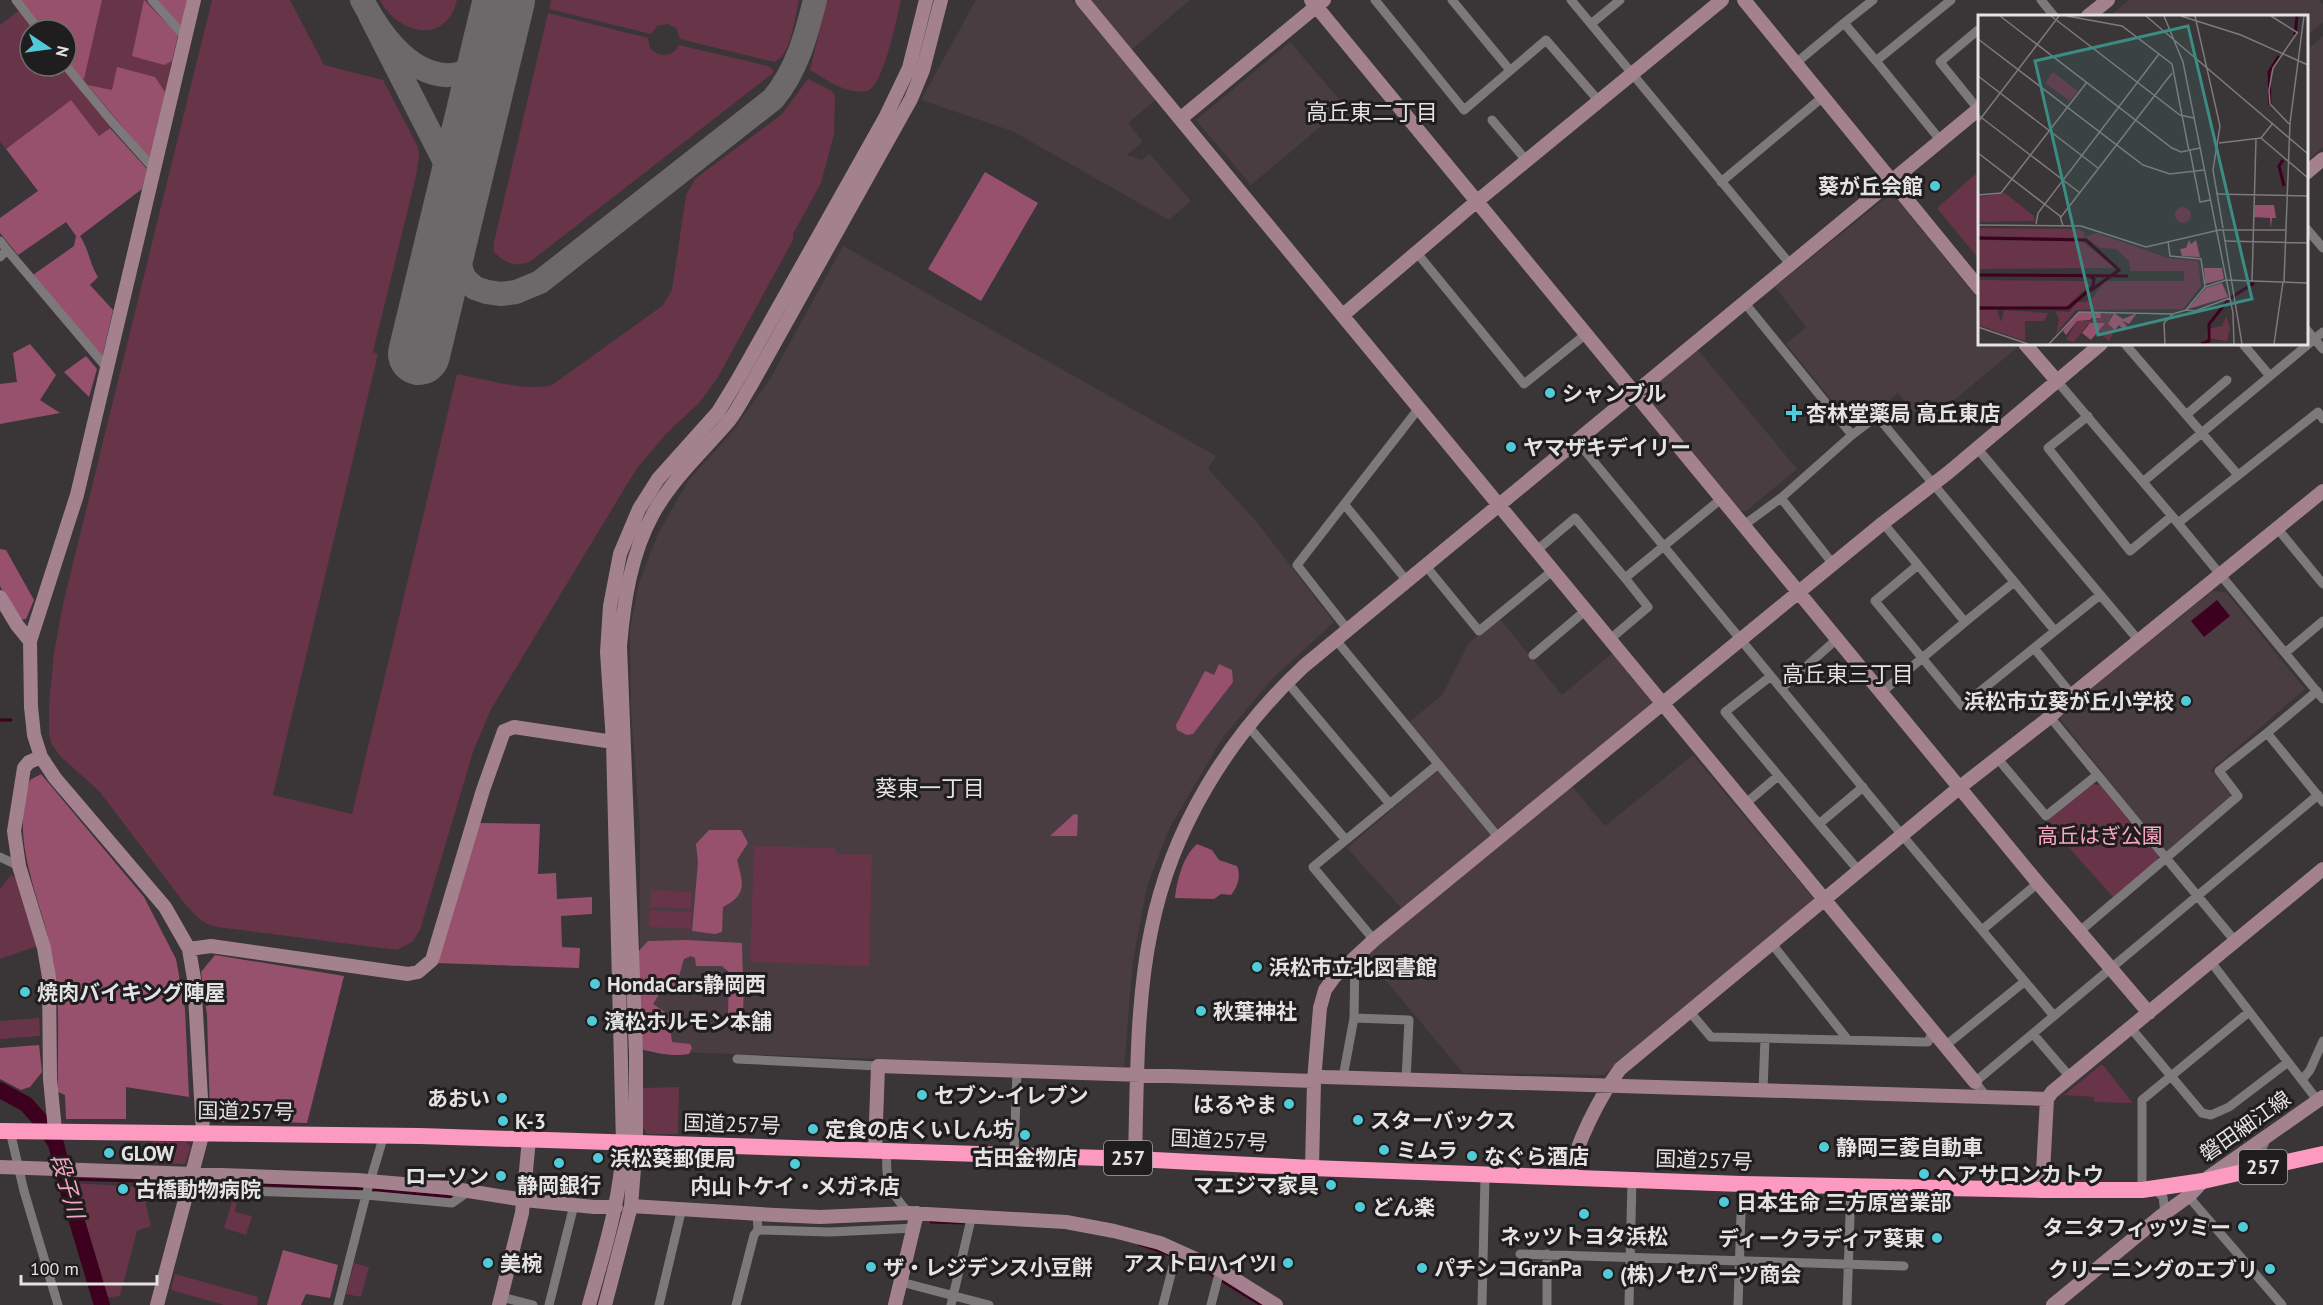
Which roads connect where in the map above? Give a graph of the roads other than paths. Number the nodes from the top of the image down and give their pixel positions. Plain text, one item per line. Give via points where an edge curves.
1 (16, 0) edge
2 (152, 0) edge
3 (194, 0) edge
4 (926, 0) edge
5 (941, 0) edge
6 (1082, 0) edge
7 (1375, 0) edge
8 (1452, 0) edge
9 (1571, 0) edge
10 (1620, 0) edge
11 (1722, 0) edge
12 (1744, 0) edge
13 (1873, 0) edge
14 (1952, 0) edge
15 (2041, 0) edge
16 (2108, 0) edge
17 (1317, 2) edge
18 (2053, 15) edge
19 (2089, 15) edge
20 (30, 18) edge
21 (1844, 23) junction
22 (1591, 24) junction
23 (1978, 30) edge
24 (185, 37) junction
25 (1876, 61) junction
26 (1796, 63) junction
27 (1509, 69) junction
28 (1632, 74) junction
29 (76, 78) edge
30 (1824, 96) junction
31 (1598, 100) junction
32 (1978, 107) edge
33 (1978, 109) edge
34 (1180, 119) junction
35 (1492, 120) dead end
36 (1941, 141) junction
37 (2323, 159) edge
38 (1526, 160) junction
39 (154, 169) junction
40 (2308, 172) edge
41 (1893, 181) junction
42 (1721, 182) junction
43 (1476, 202) junction
44 (2308, 229) edge
45 (0, 241) edge
46 (2323, 248) edge
47 (1417, 253) junction
48 (4, 254) edge
49 (1790, 264) junction
50 (1978, 287) edge
51 (1744, 303) junction
52 (1343, 315) junction
53 (2308, 330) edge
54 (2323, 332) edge
55 (1586, 334) junction
56 (2315, 339) junction
57 (2026, 345) edge
58 (2100, 345) edge
59 (2126, 345) edge
60 (2244, 345) edge
61 (2308, 345) edge
62 (2308, 345) edge
63 (2323, 349) edge
64 (107, 368) junction
65 (2270, 376) junction
66 (2227, 380) dead end
67 (2057, 381) junction
68 (1634, 391) junction
69 (1419, 408) junction
70 (2186, 415) junction
71 (2088, 416) junction
72 (2323, 419) edge
73 (2201, 433) junction
74 (1852, 435) junction
75 (1576, 440) junction
76 (1977, 448) junction
77 (2238, 476) junction
78 (2144, 481) junction
79 (1932, 486) junction
80 (2323, 491) edge
81 (1781, 498) junction
82 (1721, 499) junction
83 (1497, 504) junction
84 (1345, 505) junction
85 (2175, 520) junction
86 (1883, 523) junction
87 (1744, 525) junction
88 (2277, 528) junction
89 (1664, 546) junction
90 (1536, 551) junction
91 (1833, 564) junction
92 (1425, 565) junction
93 (1918, 565) junction
94 (1552, 571) junction
95 (2221, 576) junction
96 (1625, 578) junction
97 (1407, 581) junction
98 (2013, 583) junction
99 (2323, 584) edge
100 (1800, 593) junction
101 (2100, 594) junction
102 (0, 597) edge
103 (1585, 611) junction
104 (2323, 621) edge
105 (1965, 622) junction
106 (1348, 630) junction
107 (2055, 631) junction
108 (1838, 638) junction
109 (1336, 639) junction
110 (1741, 639) junction
111 (1609, 640) junction
112 (30, 641) junction
113 (2140, 642) junction
114 (2034, 648) junction
115 (2285, 653) junction
116 (1533, 655) dead end
117 (1922, 660) junction
118 (1771, 676) junction
119 (2323, 680) edge
120 (1287, 682) junction
121 (1782, 688) junction
122 (1882, 692) junction
123 (2318, 693) edge
124 (2072, 695) junction
125 (1662, 704) junction
126 (2050, 717) junction
127 (1248, 726) junction
128 (2267, 733) junction
129 (619, 740) junction
130 (41, 757) junction
131 (1998, 759) junction
132 (1437, 765) junction
133 (2097, 775) junction
134 (1778, 776) junction
135 (1863, 787) junction
136 (1960, 787) junction
137 (2320, 799) edge
138 (1390, 804) junction
139 (1745, 804) junction
140 (1819, 824) junction
141 (1902, 835) junction
142 (1499, 838) junction
143 (1346, 840) junction
144 (0, 857) edge
145 (2166, 858) junction
146 (19, 866) junction
147 (2323, 869) edge
148 (1859, 871) junction
149 (2038, 883) junction
150 (2198, 896) junction
151 (1823, 900) junction
152 (1982, 930) junction
153 (2080, 931) junction
154 (1374, 940) junction
155 (2235, 941) junction
156 (1772, 944) junction
157 (189, 949) junction
158 (1355, 958) junction
159 (2211, 962) junction
160 (2111, 969) junction
161 (2024, 982) junction
162 (1690, 1012) junction
163 (2149, 1012) junction
164 (2249, 1012) junction
165 (2054, 1016) junction
166 (1354, 1018) junction
167 (2130, 1027) junction
168 (1933, 1031) junction
169 (2033, 1034) junction
170 (1765, 1038) junction
171 (1848, 1040) junction
172 (2323, 1041) edge
173 (1945, 1046) junction
174 (737, 1059) dead end
175 (2288, 1062) junction
176 (878, 1066) junction
177 (1017, 1070) junction
178 (1138, 1075) junction
179 (2170, 1075) junction
180 (1343, 1077) junction
181 (2070, 1077) junction
182 (1315, 1078) junction
183 (1406, 1080) junction
184 (2302, 1080) junction
185 (1975, 1082) junction
186 (1608, 1085) junction
187 (1763, 1091) junction
188 (1987, 1097) junction
189 (2047, 1099) junction
190 (2320, 1099) edge
191 (48, 1130) junction
192 (5, 1131) edge
193 (203, 1132) junction
194 (384, 1135) junction
195 (2269, 1135) junction
196 (529, 1139) junction
197 (630, 1144) junction
198 (881, 1150) junction
199 (1014, 1154) junction
200 (2323, 1154) edge
201 (1135, 1158) junction
202 (2277, 1164) junction
203 (0, 1167) edge
204 (18, 1168) junction
205 (1312, 1168) junction
206 (192, 1174) junction
207 (1485, 1176) junction
208 (1569, 1178) junction
209 (1632, 1180) junction
210 (371, 1181) junction
211 (2204, 1181) junction
212 (1742, 1184) junction
213 (1851, 1186) junction
214 (188, 1189) junction
215 (2148, 1189) junction
216 (2042, 1190) junction
217 (469, 1191) junction
218 (366, 1195) junction
219 (2188, 1196) junction
220 (524, 1200) junction
221 (574, 1205) junction
222 (631, 1206) junction
223 (616, 1207) junction
224 (682, 1208) junction
225 (757, 1213) junction
226 (913, 1213) junction
227 (2165, 1214) junction
228 (971, 1221) junction
229 (915, 1228) junction
230 (758, 1230) junction
231 (1520, 1254) dead end
232 (1547, 1254) junction
233 (1176, 1256) junction
234 (1630, 1258) junction
235 (1739, 1262) junction
236 (1848, 1265) junction
237 (1904, 1266) dead end
238 (1219, 1276) junction
239 (901, 1282) junction
240 (952, 1300) edge
241 (500, 1301) edge
242 (984, 1304) edge
243 (2055, 1304) edge
244 (58, 1305) edge
245 (157, 1305) edge
246 (338, 1305) edge
247 (533, 1305) edge
248 (549, 1305) edge
249 (590, 1305) edge
250 (604, 1305) edge
251 (659, 1305) edge
252 (736, 1305) edge
253 (895, 1305) edge
254 (1163, 1305) edge
255 (1211, 1305) edge
256 (1276, 1305) edge
257 (1482, 1305) edge
258 (1547, 1305) edge
259 (1629, 1305) edge
260 (1738, 1305) edge
261 (1847, 1305) edge
262 (2282, 1305) edge

1 - 20 street
2 - 24 street
3 - 24 street
4 - 129 street via 909,68 879,129 737,381 718,412 658,479 639,509 620,554 610,606 607,652
5 - 129 street via 923,70 910,99 750,387 730,419 671,487 635,555 620,646
6 - 34 street
7 - 27 street via 1464,110
8 - 27 street
9 - 22 street
10 - 22 street
11 - 28 street
12 - 26 street
13 - 21 street
14 - 25 street
15 - 18 street
16 - 19 street
17 - 34 street
17 - 43 street
21 - 25 street
21 - 26 street
22 - 28 street
23 - 32 street via 1940,62
24 - 39 street
25 - 36 street
26 - 30 street
27 - 31 street via 1546,39
28 - 31 street
28 - 42 street
29 - 39 street
30 - 41 street
30 - 42 street
31 - 38 street
33 - 36 street
34 - 52 street
35 - 38 street
36 - 41 street
37 - 40 street
38 - 43 street
39 - 64 street
41 - 49 street
41 - 50 street
42 - 49 street
43 - 47 street
43 - 55 street
44 - 46 street
45 - 48 street
47 - 52 street
47 - 55 street via 1524,384
48 - 64 street
49 - 51 street
51 - 68 street
51 - 74 street
52 - 69 street
53 - 56 street
54 - 56 street
55 - 68 street
56 - 61 street
56 - 63 street
57 - 67 street
58 - 67 street
59 - 70 street
60 - 65 street
62 - 65 street
64 - 112 street via 77,495
65 - 73 street
66 - 70 street
67 - 71 street
67 - 76 street
68 - 75 street
68 - 82 street
69 - 83 street
69 - 84 street
70 - 73 street
71 - 78 street
71 - 85 street via 2048,448 2130,551
72 - 77 street via 2318,412
73 - 77 street
73 - 78 street
74 - 79 street via 1877,416
74 - 81 street
75 - 83 street
75 - 89 street
76 - 79 street
76 - 101 street
77 - 85 street
78 - 85 street
79 - 86 street
79 - 98 street
80 - 88 street
81 - 87 street
81 - 91 street
82 - 87 street
82 - 89 street
83 - 90 street
83 - 92 street
84 - 97 street
84 - 106 street via 1297,565
85 - 95 street
86 - 91 street
86 - 93 street
87 - 100 street
88 - 95 street
88 - 99 street
89 - 96 street
89 - 110 street
90 - 94 street
90 - 96 street via 1575,518
91 - 100 street
92 - 94 street via 1479,631
92 - 97 street
93 - 105 street
93 - 117 street via 1875,601
94 - 103 street
95 - 113 street
95 - 115 street
96 - 111 street via 1648,607
97 - 106 street
98 - 105 street
98 - 107 street
100 - 108 street
100 - 110 street
101 - 107 street
101 - 113 street
102 - 112 street
103 - 111 street
103 - 116 street
104 - 115 street
105 - 117 street
106 - 109 street
107 - 114 street
108 - 121 street
108 - 122 street
109 - 120 street
109 - 132 street
110 - 118 street
110 - 125 street
111 - 125 street
112 - 130 street via 31,707
113 - 124 street
114 - 117 street via 1962,706
114 - 124 street
115 - 123 street
117 - 122 street
118 - 121 street
118 - 134 street via 1725,712
119 - 123 street
120 - 127 street
120 - 138 street
121 - 135 street
122 - 136 street
123 - 128 street
124 - 126 street
125 - 139 street
125 - 142 street
126 - 131 street
126 - 133 street
127 - 143 street
127 - 178 street via 1192,813 1164,882 1144,980
128 - 137 street
128 - 145 street via 2219,771 2238,796
129 - 157 street via 514,727 504,731 432,960 418,972 408,974 211,946
129 - 197 street
130 - 146 street via 24,768 20,784 15,823
130 - 157 street via 165,907
131 - 133 street via 2046,816
131 - 136 street
132 - 138 street
132 - 142 street
133 - 145 street
134 - 139 street
134 - 140 street
135 - 140 street
135 - 141 street
136 - 141 street
136 - 149 street
137 - 150 street
138 - 143 street
139 - 151 street
140 - 148 street
141 - 148 street
141 - 152 street
142 - 154 street
143 - 154 street via 1313,867
144 - 146 street
145 - 150 street
145 - 153 street
146 - 191 street via 49,977
147 - 155 street
148 - 151 street
149 - 152 street
149 - 153 street
150 - 155 street
150 - 160 street
151 - 156 street
151 - 168 street
152 - 161 street
153 - 160 street
154 - 158 street
155 - 159 street
156 - 162 street
156 - 171 street
157 - 193 street
158 - 166 street
158 - 182 street via 1325,990
159 - 163 street
159 - 164 street
160 - 163 street
160 - 165 street
161 - 165 street
161 - 173 street
162 - 170 street via 1711,1037
162 - 186 street via 1620,1069
163 - 167 street
164 - 175 street
164 - 179 street
165 - 169 street
166 - 180 street
166 - 183 street via 1408,1020
167 - 179 street
167 - 181 street
168 - 171 street via 1928,1042
168 - 173 street
169 - 181 street
169 - 185 street
170 - 171 street
170 - 187 street
172 - 184 street
173 - 185 street
174 - 176 street
175 - 179 street via 2231,1106 2211,1115 2199,1111
175 - 184 street
176 - 177 street
176 - 198 street
177 - 178 street
177 - 199 street
178 - 182 street via 1254,1081
178 - 201 street
179 - 215 street via 2141,1104
180 - 182 street
180 - 183 street
181 - 189 street
182 - 205 street
183 - 186 street
184 - 190 street
185 - 188 street
186 - 187 street
186 - 208 street
187 - 188 street
188 - 189 street
189 - 216 street
190 - 195 street, 磐田細江線
191 - 192 highway, 国道257号 / 257
191 - 193 highway, 国道257号 / 257
192 - 204 street
193 - 194 highway, 国道257号 / 257
193 - 206 street
194 - 196 highway, 国道257号 / 257
194 - 210 street
195 - 202 street via 2262,1149
195 - 211 street, 磐田細江線
196 - 197 highway, 国道257号 / 257
196 - 220 street
197 - 198 highway, 国道257号 / 257
197 - 222 street
197 - 223 street
198 - 199 highway, 国道257号 / 257
198 - 226 street via 897,1201
199 - 201 highway, 国道257号 / 257
200 - 202 highway, 国道257号 / 257
201 - 205 highway, 国道257号 / 257
202 - 211 highway, 国道257号 / 257
203 - 204 street
204 - 206 street
204 - 244 street
205 - 207 highway, 国道257号 / 257
206 - 210 street
206 - 214 street
207 - 208 highway, 国道257号 / 257
207 - 257 street
208 - 209 highway, 国道257号 / 257
209 - 212 highway, 国道257号 / 257
209 - 234 street
210 - 217 street
210 - 218 street
211 - 215 highway, 国道257号 / 257
211 - 219 street, 磐田細江線
212 - 213 highway, 国道257号 / 257
212 - 235 street
213 - 216 highway, 国道257号 / 257
213 - 236 street
214 - 218 street
214 - 245 street
215 - 216 highway, 国道257号 / 257
215 - 227 street via 2163,1197
217 - 218 street via 452,1203
217 - 220 street
218 - 246 street
219 - 227 street, 磐田細江線
219 - 262 street
220 - 221 street
220 - 241 street
221 - 223 street
221 - 248 street
222 - 224 street
222 - 250 street
223 - 249 street
224 - 225 street
224 - 251 street
225 - 226 street via 820,1217
225 - 230 street
226 - 228 street
226 - 229 street
227 - 243 street, 磐田細江線
228 - 233 street via 1066,1222 1160,1243
228 - 240 street
229 - 230 street
229 - 239 street
230 - 252 street
231 - 232 street
232 - 234 street
232 - 258 street
233 - 238 street
233 - 254 street
234 - 235 street
234 - 259 street
235 - 236 street
235 - 260 street
236 - 237 street
236 - 261 street
238 - 255 street
238 - 256 street
239 - 240 street
239 - 253 street
240 - 242 street
241 - 247 street

